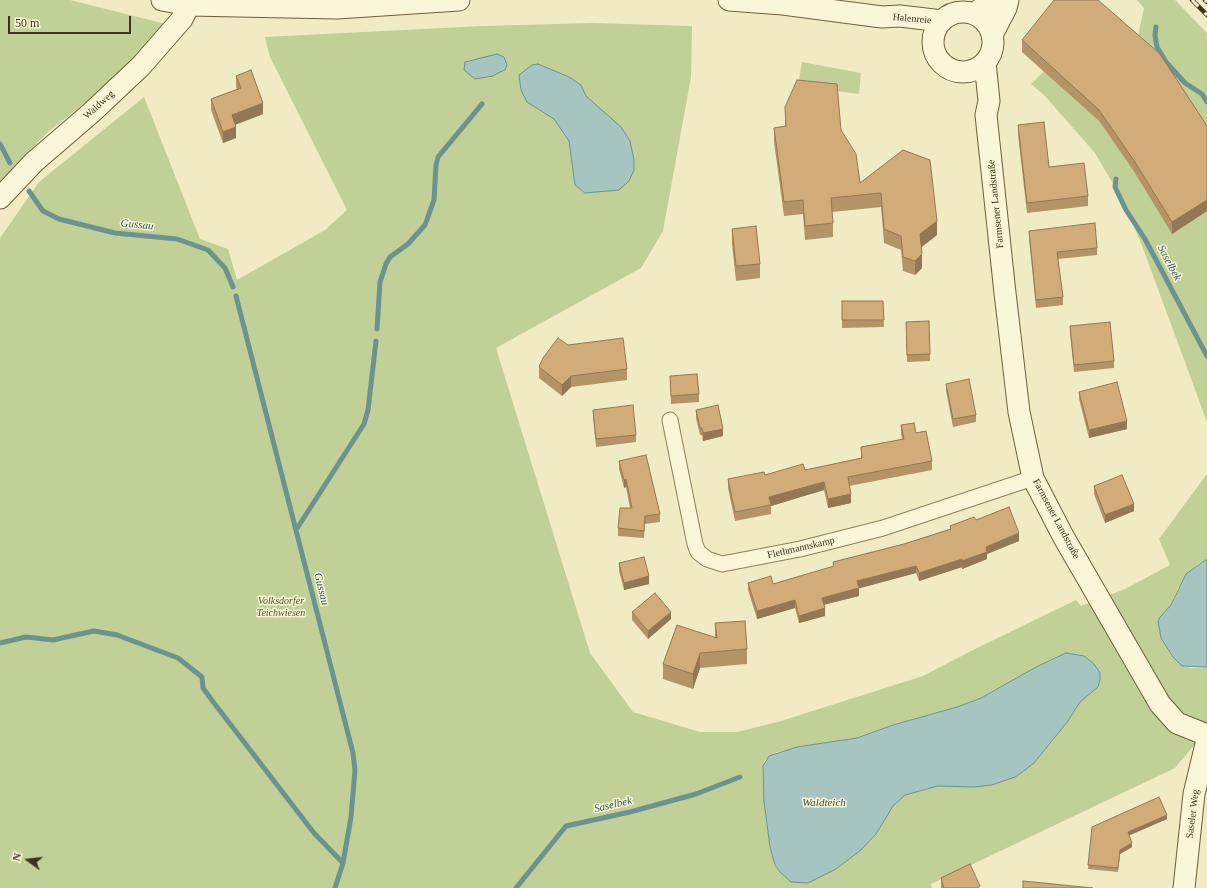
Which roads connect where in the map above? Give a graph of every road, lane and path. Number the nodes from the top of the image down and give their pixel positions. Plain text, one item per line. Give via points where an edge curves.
1 (162, 0) edge
2 (453, 0) edge
3 (729, 0) edge
4 (992, 0) edge
5 (1008, 0) edge
6 (419, 1) edge
7 (189, 5) junction
8 (974, 14) junction
9 (882, 17) junction
10 (942, 21) junction
11 (992, 35) junction
12 (933, 42) junction
13 (986, 62) junction
14 (963, 72) junction
15 (986, 115) junction
16 (0, 198) edge
17 (670, 420) dead end
18 (1033, 478) junction
19 (1207, 735) edge
20 (1207, 740) edge
21 (1184, 888) edge

1 - 7 main road
2 - 6 main road
3 - 9 main road, Halenreie
4 - 8 main road
5 - 11 main road, Farmsener Landstraße
6 - 7 main road via 337,8
7 - 16 main road, Waldweg via 182,18 141,66 34,162
8 - 10 main road via 954,14
8 - 11 main road via 986,22
9 - 10 main road, Halenreie via 900,16
9 - 12 main road, Halenreie
10 - 12 main road via 937,27
11 - 13 main road, Farmsener Landstraße via 992,52
12 - 14 main road via 940,61 950,69
13 - 14 main road via 976,70
13 - 15 main road, Farmsener Landstraße via 990,101
14 - 15 main road, Farmsener Landstraße via 970,82 977,103
15 - 18 main road, Farmsener Landstraße via 1019,412
17 - 18 street, Flethmannskamp via 695,544 698,552 707,559 722,564 800,549 883,528
18 - 19 main road, Farmsener Landstraße via 1063,536 1160,704 1177,723
20 - 21 main road, Saseler Weg via 1194,794

